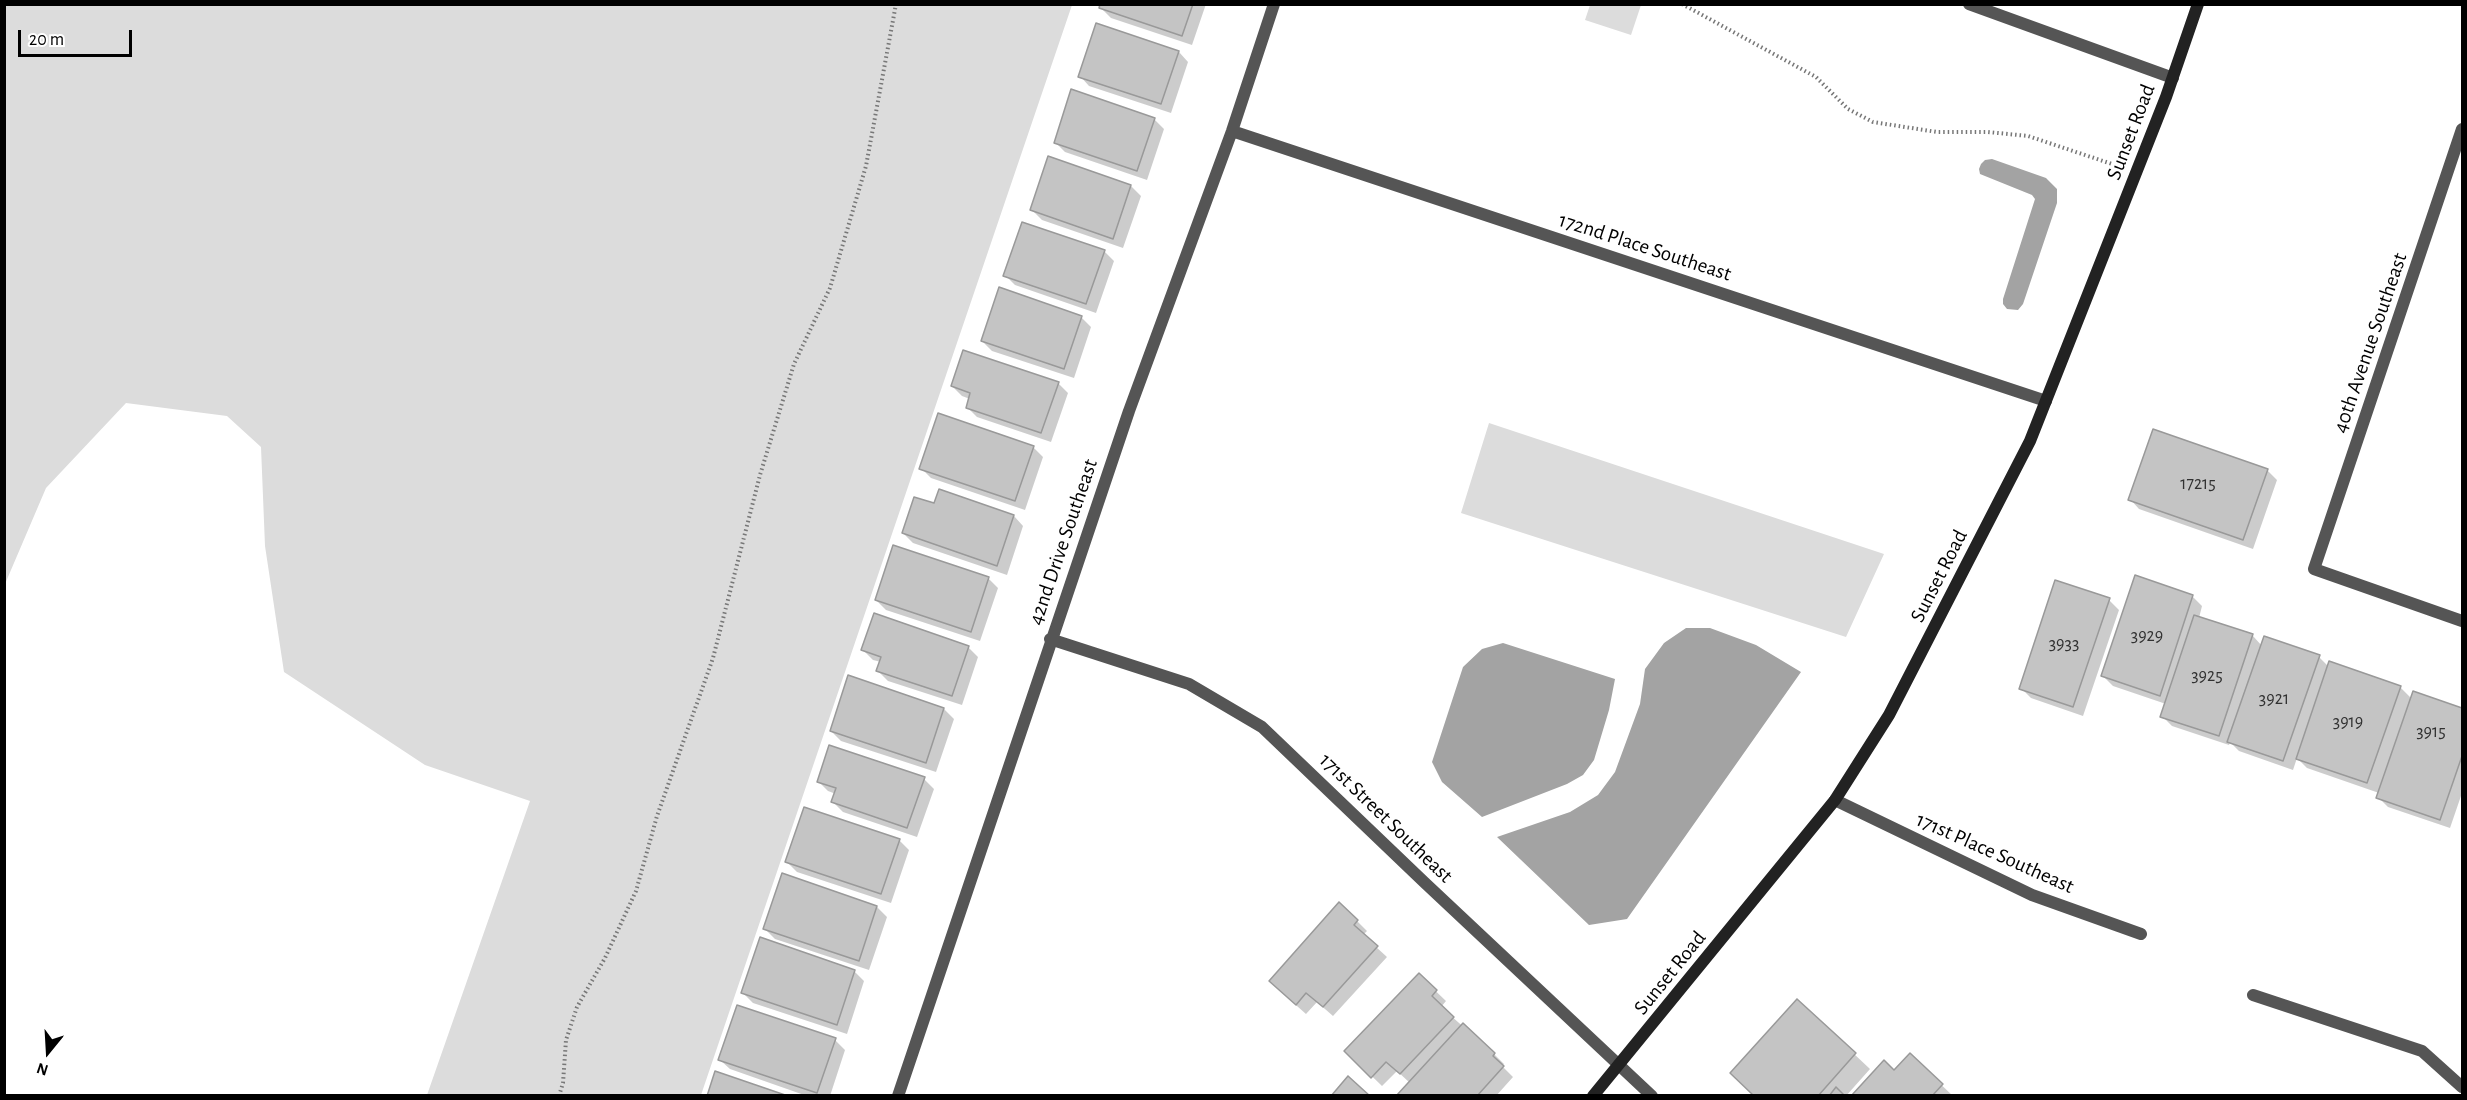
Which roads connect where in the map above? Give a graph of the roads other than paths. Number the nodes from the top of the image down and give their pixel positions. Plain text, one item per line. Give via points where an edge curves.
1 (1274, 4) edge
2 (1969, 4) edge
3 (2198, 4) edge
4 (2173, 78) junction
5 (2463, 129) edge
6 (1232, 131) junction
7 (2046, 401) junction
8 (2463, 621) edge
9 (1050, 639) junction
10 (1835, 800) junction
11 (2141, 934) dead end
12 (2253, 995) dead end
13 (1620, 1065) junction
14 (2463, 1087) edge
15 (898, 1095) edge
16 (1593, 1095) edge
17 (1652, 1095) edge

1 - 6 street, 42nd Drive Southeast
2 - 4 street
3 - 4 street, Sunset Road
4 - 7 street, Sunset Road
5 - 8 street, 40th Avenue Southeast via 2314,569
6 - 7 street, 172nd Place Southeast
6 - 9 street, 42nd Drive Southeast
7 - 10 street, Sunset Road via 2030,441 1889,715
9 - 13 street, 171st Street Southeast via 1189,684 1262,726
9 - 15 street, 42nd Drive Southeast
10 - 11 street, 171st Place Southeast via 2032,895
10 - 13 street, Sunset Road
12 - 14 street via 2422,1051
13 - 16 street, Sunset Road
13 - 17 street, 171st Street Southeast

